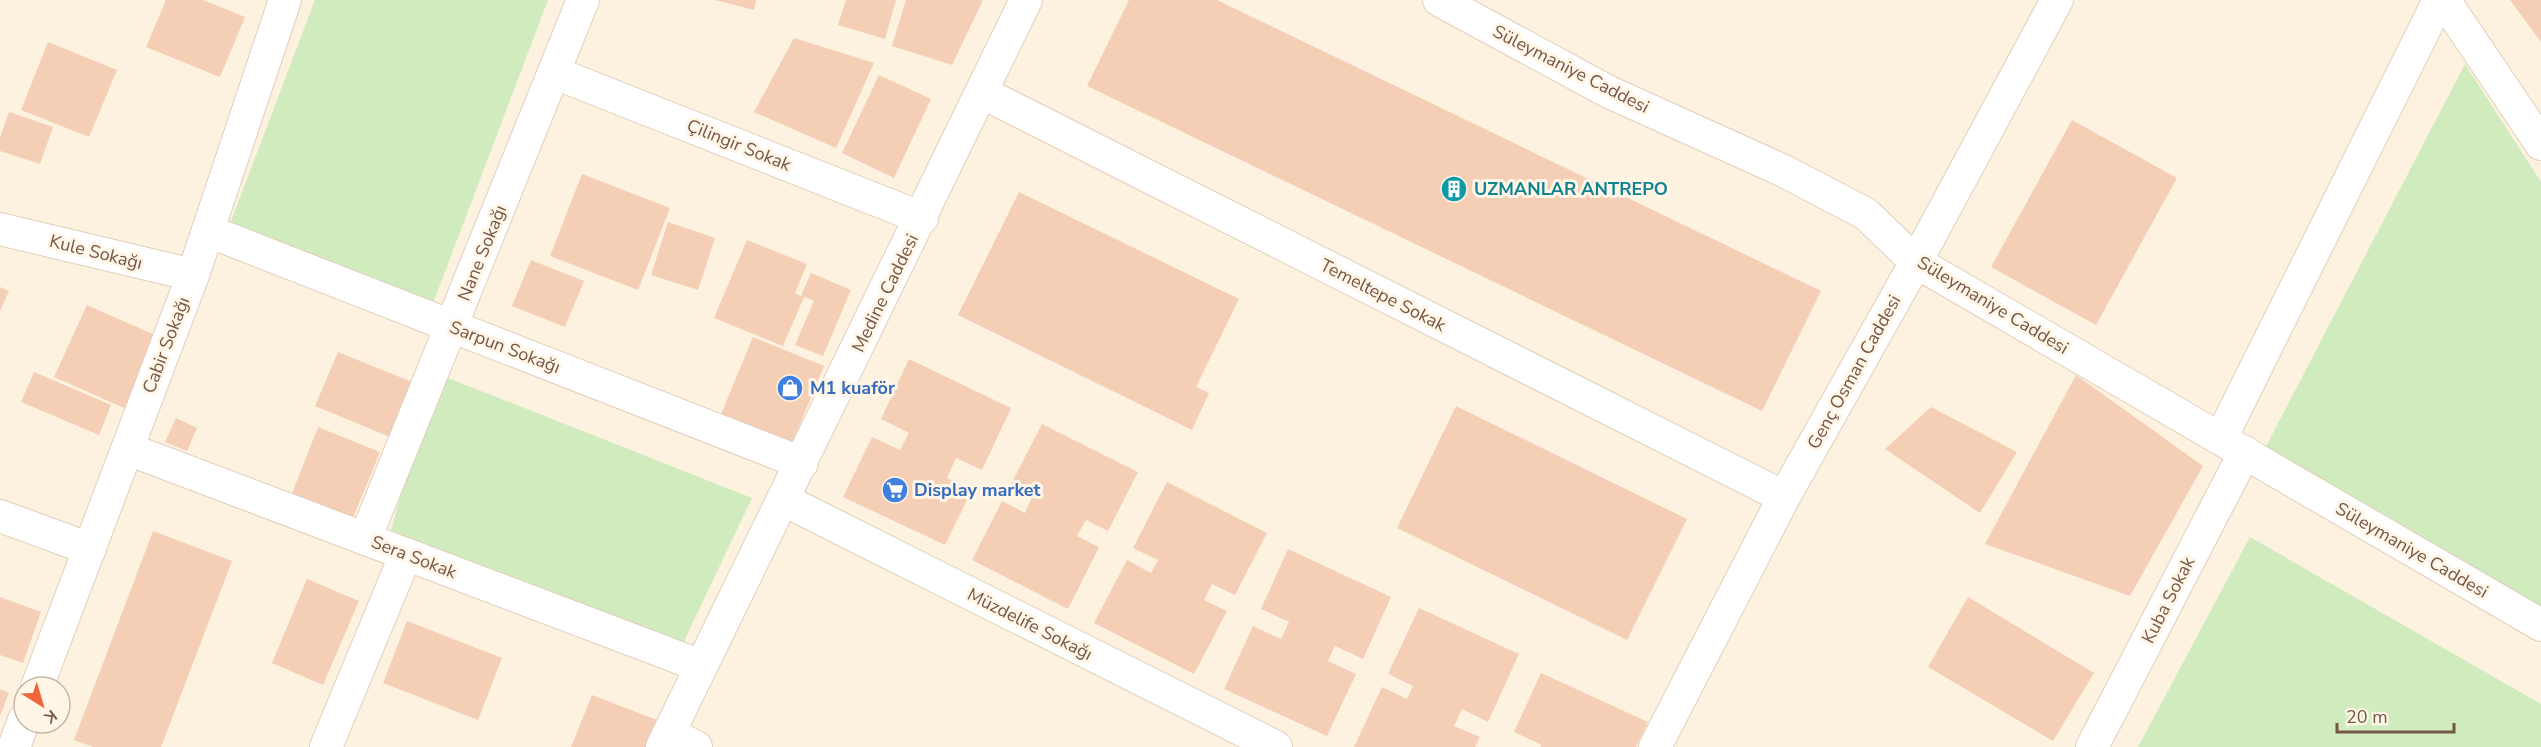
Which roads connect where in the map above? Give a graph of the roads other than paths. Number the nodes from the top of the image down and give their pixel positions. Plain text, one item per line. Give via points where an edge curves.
1 (285, 0) edge
2 (583, 0) edge
3 (1026, 0) edge
4 (1439, 0) edge
5 (2057, 0) edge
6 (2439, 0) edge
7 (2444, 0) edge
8 (555, 73) junction
9 (983, 93) junction
10 (2541, 144) edge
11 (922, 218) junction
12 (0, 229) edge
13 (208, 231) junction
14 (1916, 261) junction
15 (193, 275) junction
16 (452, 327) junction
17 (2233, 445) junction
18 (128, 448) junction
19 (802, 463) junction
20 (1784, 497) junction
21 (784, 500) junction
22 (0, 516) edge
23 (365, 539) junction
24 (90, 549) junction
25 (406, 554) junction
26 (2541, 625) edge
27 (702, 666) junction
28 (42, 675) edge
29 (676, 742) edge
30 (326, 747) edge
31 (1276, 747) edge
32 (1655, 747) edge
33 (2092, 747) edge

1 - 13 street, Cabir Sokağı
2 - 8 street, Nane Sokağı
3 - 9 street, Medine Caddesi
4 - 14 street, Süleymaniye Caddesi via 1609,92 1784,171 1866,214
5 - 14 street, Genç Osman Caddesi
6 - 17 street, Kuba Sokak
7 - 10 street
8 - 11 street, Çilingir Sokak
8 - 16 street, Nane Sokağı
9 - 11 street, Medine Caddesi
9 - 20 street, Temeltepe Sokak
11 - 19 street, Medine Caddesi
12 - 15 street, Kule Sokağı
13 - 15 street, Cabir Sokağı
13 - 16 street, Sarpun Sokağı
14 - 17 street, Süleymaniye Caddesi
14 - 20 street, Genç Osman Caddesi
15 - 18 street, Cabir Sokağı
16 - 19 street, Sarpun Sokağı
16 - 23 street, Nane Sokağı
17 - 26 street, Süleymaniye Caddesi
17 - 33 street, Kuba Sokak
18 - 23 street, Sera Sokak
18 - 24 street, Cabir Sokağı
19 - 21 street, Medine Caddesi
20 - 32 street, Genç Osman Caddesi
21 - 27 street, Medine Caddesi
21 - 31 street, Müzdelife Sokağı
22 - 24 street
23 - 25 street, Sera Sokak
24 - 28 street, Cabir Sokağı
25 - 27 street, Sera Sokak
25 - 30 street
27 - 29 street, Medine Caddesi

